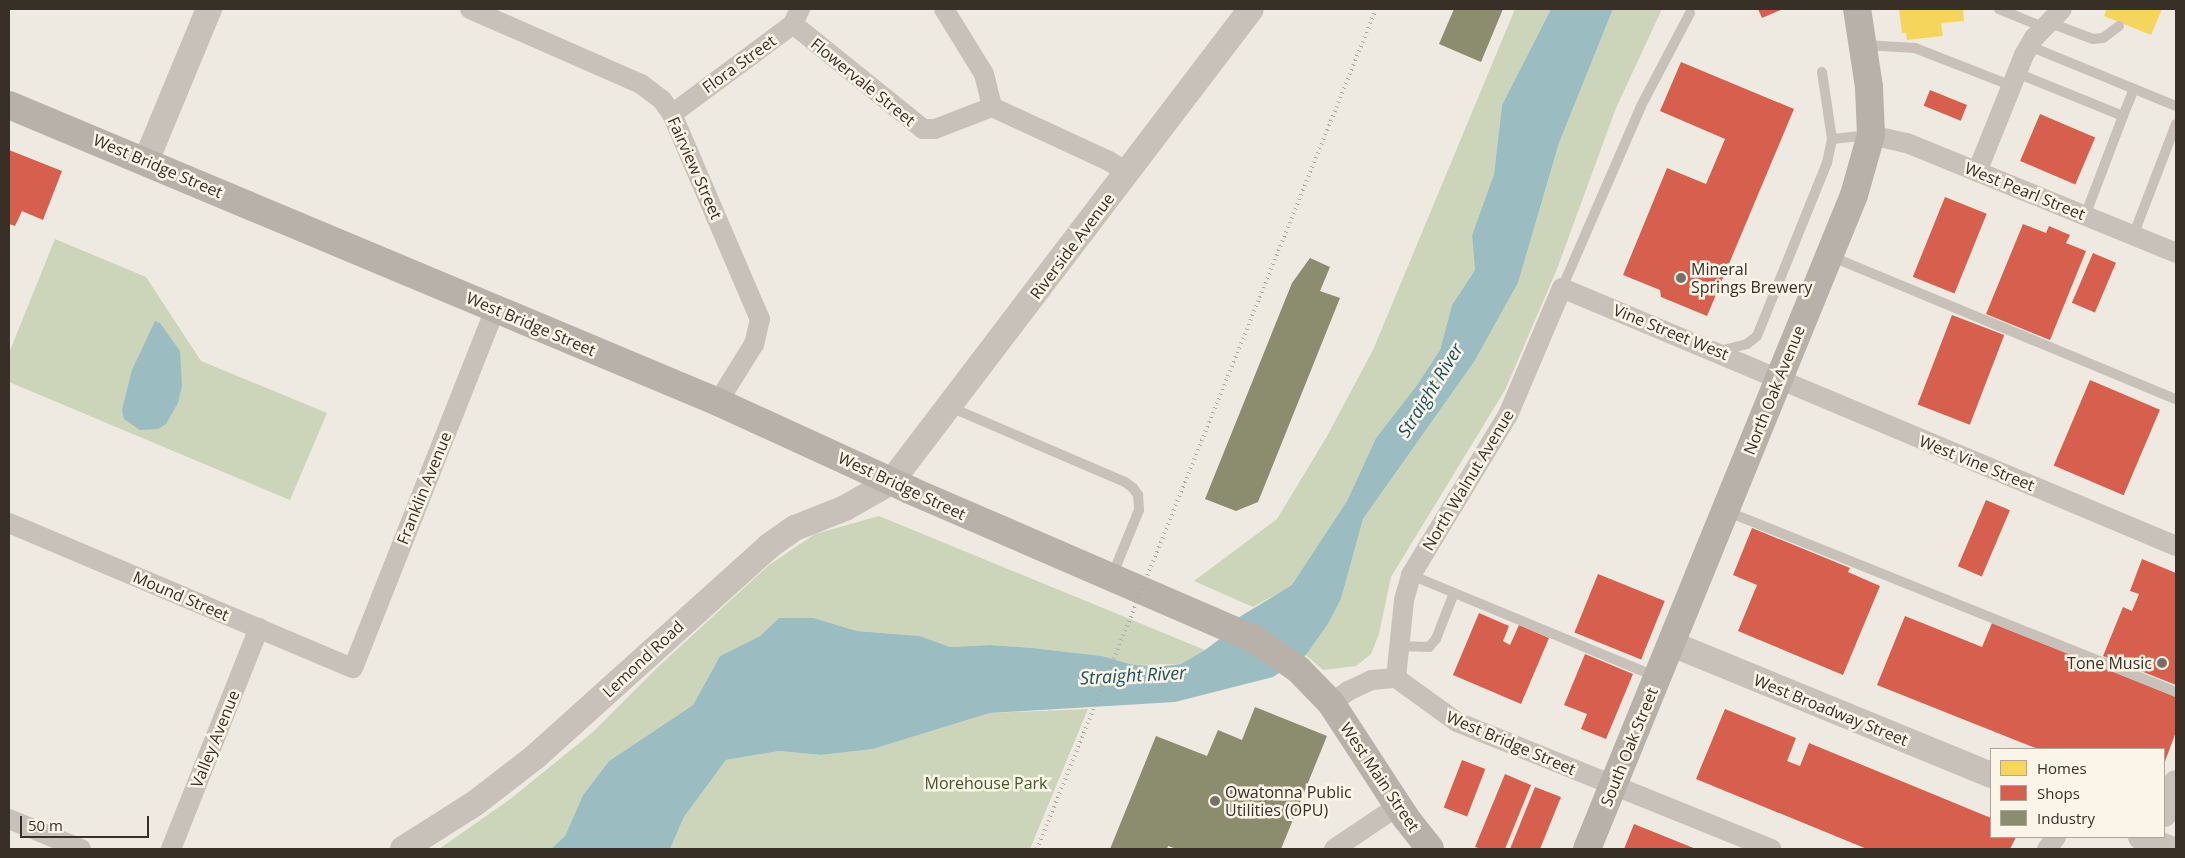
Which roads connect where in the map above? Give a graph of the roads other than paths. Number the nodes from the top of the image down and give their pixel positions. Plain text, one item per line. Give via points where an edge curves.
1 (209, 9) edge
2 (944, 9) edge
3 (1251, 9) edge
4 (1857, 9) edge
5 (1999, 9) edge
6 (477, 10) edge
7 (1690, 13) dead end
8 (796, 16) edge
9 (2050, 19) edge
10 (2119, 26) dead end
11 (1863, 45) junction
12 (2029, 46) junction
13 (1822, 72) dead end
14 (2014, 79) junction
15 (2134, 89) junction
16 (2176, 104) edge
17 (9, 105) edge
18 (992, 107) junction
19 (672, 114) junction
20 (2123, 116) junction
21 (2176, 124) edge
22 (1871, 135) junction
23 (1832, 139) junction
24 (146, 161) junction
25 (1978, 172) junction
26 (1128, 173) junction
27 (2084, 216) junction
28 (2133, 236) junction
29 (2176, 253) edge
30 (1829, 256) junction
31 (1562, 288) junction
32 (495, 309) junction
33 (1719, 351) junction
34 (1778, 380) junction
35 (2176, 399) edge
36 (718, 402) junction
37 (950, 407) junction
38 (891, 482) junction
39 (1725, 511) junction
40 (9, 523) edge
41 (2176, 546) edge
42 (1412, 575) junction
43 (1111, 579) junction
44 (1454, 593) junction
45 (259, 628) junction
46 (1672, 644) junction
47 (1400, 646) junction
48 (354, 668) joint
49 (1658, 677) junction
50 (1396, 678) junction
51 (2176, 692) edge
52 (1331, 703) junction
53 (1990, 775) edge
54 (2176, 783) edge
55 (1613, 786) junction
56 (1398, 806) junction
57 (2165, 811) edge
58 (9, 818) edge
59 (2055, 838) edge
60 (81, 849) edge
61 (171, 849) edge
62 (403, 849) edge
63 (1334, 849) edge
64 (1430, 849) edge
65 (1587, 849) edge
66 (1770, 849) edge
67 (2047, 849) edge

1 - 24 street
2 - 18 street via 984,74
3 - 26 street, Riverside Avenue
4 - 11 main road, North Oak Avenue
5 - 9 lane
6 - 19 street, Fairview Street via 641,84 662,100
7 - 31 lane via 1641,106
8 - 18 street, Flowervale Street via 923,129 935,130
8 - 19 street, Flora Street
9 - 10 lane via 2093,39 2104,38
9 - 12 street
11 - 14 lane via 1915,48
11 - 22 main road, North Oak Avenue
12 - 14 street
12 - 15 lane
13 - 23 lane
14 - 20 lane
14 - 25 street
15 - 16 lane
15 - 20 lane
17 - 24 main road, West Bridge Street
18 - 26 street via 1109,160
19 - 36 street, Fairview Street via 760,319 754,344
20 - 27 lane
21 - 28 lane
22 - 23 lane
22 - 25 street, West Pearl Street via 1907,143
22 - 30 main road, North Oak Avenue via 1854,195
23 - 33 lane via 1827,163 1757,336 1747,344
24 - 32 main road, West Bridge Street
25 - 27 street, West Pearl Street
26 - 37 street, Riverside Avenue
27 - 28 street, West Pearl Street
28 - 29 street, West Pearl Street
30 - 34 main road, North Oak Avenue
30 - 35 lane
31 - 33 street, Vine Street West
31 - 42 street, North Walnut Avenue via 1508,415
32 - 36 main road, West Bridge Street
32 - 48 street, Franklin Avenue
33 - 34 street, Vine Street West
34 - 39 main road, North Oak Avenue
34 - 41 street, West Vine Street
36 - 38 main road, West Bridge Street
37 - 38 street, Riverside Avenue
37 - 43 lane via 1133,488 1138,495 1139,510
38 - 43 main road, West Bridge Street
38 - 62 street, Lemond Road via 844,508 795,528 769,546 535,757 474,804
39 - 46 main road, North Oak Avenue
39 - 51 lane
40 - 45 street, Mound Street
42 - 44 lane
42 - 47 street, North Walnut Avenue via 1404,600
43 - 52 main road, West Bridge Street via 1270,648 1311,681
44 - 47 lane via 1436,639 1429,646
44 - 49 lane
45 - 48 street, Mound Street
45 - 61 street, Valley Avenue
46 - 49 main road, South Oak Street
46 - 53 street, West Broadway Street
47 - 50 street, North Walnut Avenue
49 - 55 main road, South Oak Street
50 - 52 street via 1372,680
50 - 55 street, West Bridge Street via 1457,722
52 - 56 main road, West Main Street
54 - 57 street
55 - 65 main road, South Oak Street
55 - 66 street, West Bridge Street
56 - 63 street
56 - 64 main road, West Main Street
58 - 60 street
59 - 67 street

